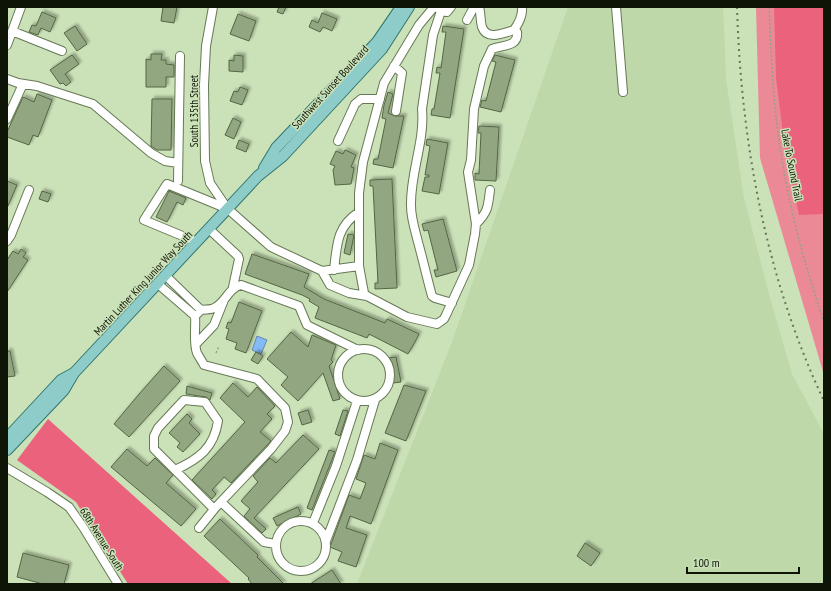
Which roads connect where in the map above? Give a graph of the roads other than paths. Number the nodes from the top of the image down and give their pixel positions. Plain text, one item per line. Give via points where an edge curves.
1 (21, 7) edge
2 (213, 7) edge
3 (401, 7) edge
4 (409, 7) edge
5 (451, 7) edge
6 (474, 7) edge
7 (479, 7) edge
8 (522, 7) edge
9 (616, 7) edge
10 (437, 8) edge
11 (467, 20) dead end
12 (514, 30) junction
13 (12, 31) junction
14 (7, 45) edge
15 (62, 51) dead end
16 (180, 56) dead end
17 (394, 66) junction
18 (7, 79) edge
19 (23, 84) junction
20 (623, 92) dead end
21 (380, 99) junction
22 (396, 111) dead end
23 (7, 119) edge
24 (338, 141) dead end
25 (178, 163) junction
26 (258, 176) junction
27 (178, 181) dead end
28 (29, 190) dead end
29 (490, 190) dead end
30 (228, 209) junction
31 (359, 212) junction
32 (476, 224) junction
33 (209, 229) junction
34 (7, 241) edge
35 (197, 242) junction
36 (359, 266) junction
37 (334, 270) junction
38 (322, 271) junction
39 (166, 276) junction
40 (158, 284) junction
41 (234, 288) junction
42 (367, 296) junction
43 (224, 300) junction
44 (452, 303) junction
45 (201, 310) junction
46 (195, 316) junction
47 (196, 344) junction
48 (358, 350) junction
49 (74, 373) junction
50 (375, 400) junction
51 (356, 401) junction
52 (7, 438) edge
53 (7, 450) edge
54 (7, 468) edge
55 (175, 470) junction
56 (221, 502) junction
57 (214, 510) junction
58 (314, 523) junction
59 (199, 528) dead end
60 (326, 540) junction
61 (276, 544) junction
62 (118, 584) edge

1 - 13 street
2 - 30 street, South 135th Street via 206,46 205,161 210,183
3 - 26 main road, Southwest Sunset Boulevard via 377,42 276,148
4 - 26 main road, Southwest Sunset Boulevard via 382,48 283,156
5 - 10 street via 447,12
6 - 11 street
7 - 12 street via 486,33 492,35
8 - 12 street via 520,21
9 - 20 street
10 - 17 street via 418,25
10 - 44 street via 411,205 432,296
12 - 32 street via 518,36 515,41 492,49 489,54 474,109 468,172
13 - 14 street
13 - 15 street
16 - 25 street
17 - 21 street via 384,82
17 - 22 street via 402,73
18 - 19 street
19 - 23 street
19 - 25 street via 93,104 151,153 165,161
21 - 24 street via 361,99 356,104
21 - 31 street via 363,162
25 - 27 street
26 - 30 main road, Southwest Sunset Boulevard
28 - 34 street
29 - 32 street via 488,208 484,217
30 - 33 main road, Martin Luther King Junior Way South
30 - 35 street via 167,184 144,220
30 - 38 street via 271,247
31 - 36 street
31 - 37 street via 341,231
32 - 44 street via 469,265
33 - 35 main road, Martin Luther King Junior Way South
33 - 41 street via 238,256
35 - 39 main road, Martin Luther King Junior Way South
36 - 37 street
36 - 42 street via 364,293
37 - 38 street
38 - 42 street via 330,285 349,293
39 - 40 main road, Martin Luther King Junior Way South
39 - 45 street
40 - 46 street
40 - 49 main road, Martin Luther King Junior Way South
41 - 43 street
41 - 48 street via 241,285 299,306 307,325
42 - 44 street via 407,317 437,324 444,319
43 - 45 street via 214,308
43 - 47 street via 214,325
45 - 46 street
46 - 47 street
47 - 56 street via 197,353 204,365 257,379 285,408 288,422 285,432 275,444
48 - 50 street via 378,353 388,365 390,381 387,389
48 - 51 street via 344,359 338,375 343,391
49 - 52 main road, Martin Luther King Junior Way South via 61,380
49 - 53 main road, Martin Luther King Junior Way South via 64,390
50 - 51 street
50 - 60 street via 357,460
51 - 58 street via 336,466
54 - 62 street, 68th Avenue South via 69,507
55 - 55 street via 154,449 154,436 158,428 184,400 204,402 218,421 216,433 211,444 193,462
55 - 57 street
56 - 57 street
56 - 61 street via 264,542
57 - 59 street
58 - 60 street
58 - 61 street via 297,521 289,524 280,532
60 - 61 street via 327,549 324,557 316,566 305,571 296,571 282,563 276,551

